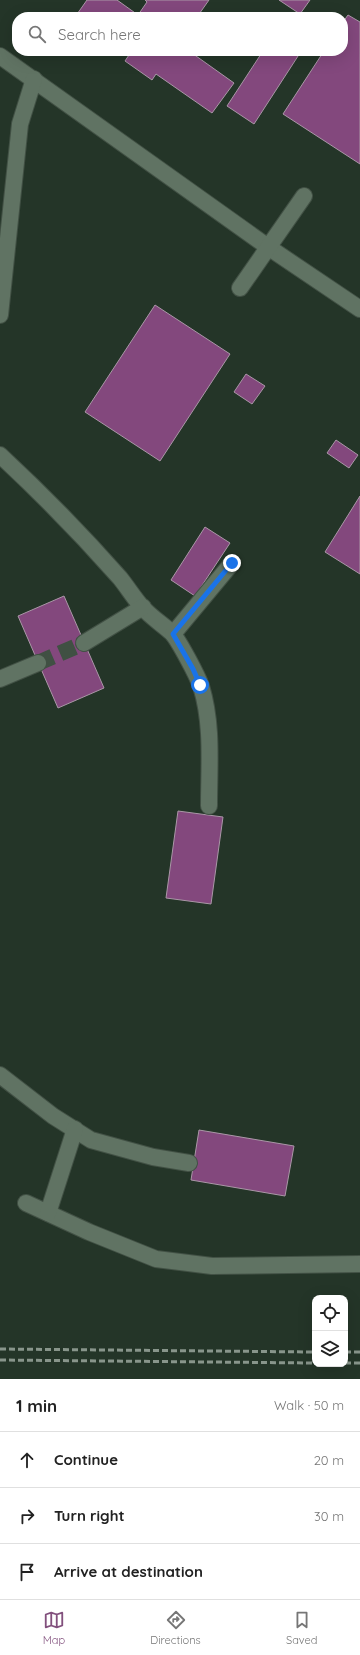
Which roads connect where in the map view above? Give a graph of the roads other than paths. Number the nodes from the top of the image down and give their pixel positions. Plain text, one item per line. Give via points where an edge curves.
1 (0, 56) edge
2 (34, 79) junction
3 (304, 196) dead end
4 (268, 247) junction
5 (240, 288) dead end
6 (360, 309) edge
7 (0, 312) edge
8 (0, 315) edge
9 (0, 455) edge
10 (232, 563) dead end
11 (143, 608) junction
12 (173, 634) junction
13 (84, 643) tunnel mouth
14 (38, 663) tunnel mouth
15 (0, 679) edge
16 (209, 806) dead end
17 (0, 1075) edge
18 (75, 1129) junction
19 (189, 1163) dead end
20 (26, 1203) dead end
21 (48, 1213) junction
22 (360, 1264) edge

1 - 2 street
2 - 4 street
2 - 7 street via 20,124
3 - 4 street
4 - 5 street
4 - 6 street
7 - 8 street
9 - 11 street via 34,486 121,580
10 - 12 street
11 - 12 street
11 - 13 street
12 - 16 street via 193,669 208,714
14 - 15 street
17 - 18 street via 53,1116
18 - 19 street via 91,1140 152,1157
18 - 21 street
20 - 21 street
21 - 22 street via 156,1259 212,1266

